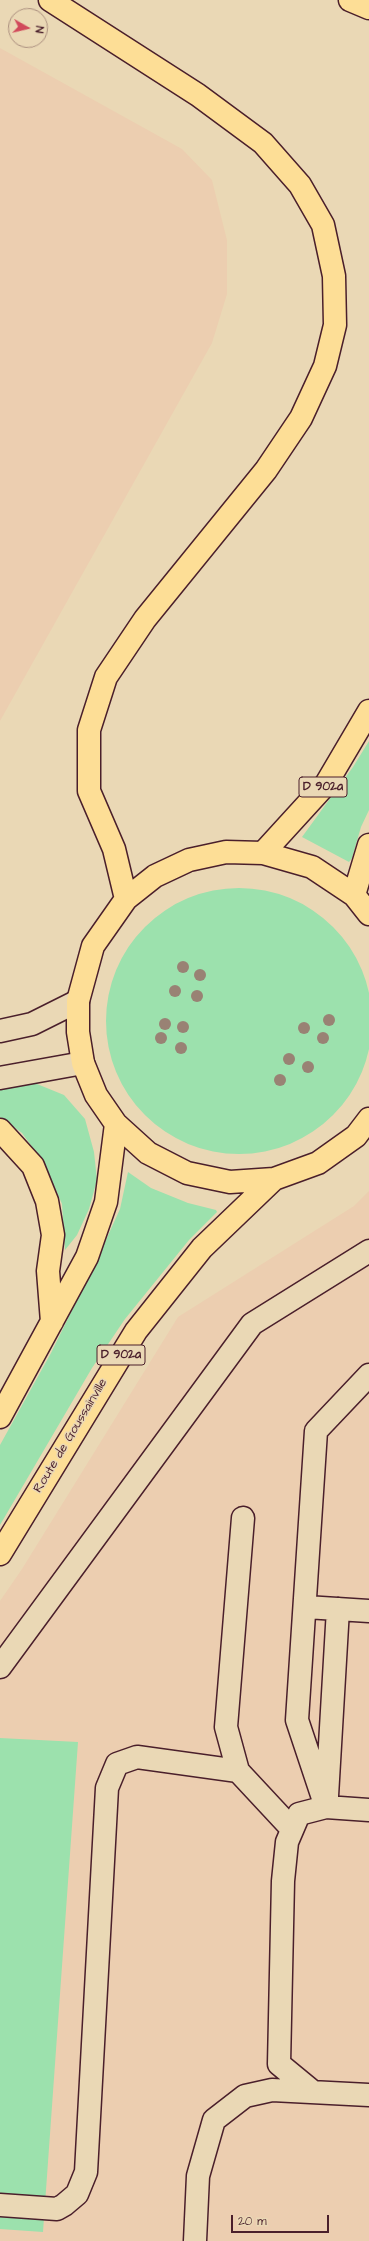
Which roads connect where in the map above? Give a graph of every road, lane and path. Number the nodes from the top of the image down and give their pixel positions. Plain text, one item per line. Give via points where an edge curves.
1 (50, 0) edge
2 (350, 0) edge
3 (369, 8) edge
4 (369, 710) edge
5 (369, 845) edge
6 (263, 853) junction
7 (354, 895) junction
8 (126, 899) junction
9 (369, 914) edge
10 (78, 1001) junction
11 (0, 1031) edge
12 (83, 1063) junction
13 (0, 1078) edge
14 (369, 1119) edge
15 (116, 1124) junction
16 (0, 1130) edge
17 (274, 1179) junction
18 (369, 1252) edge
19 (52, 1322) junction
20 (369, 1375) edge
21 (0, 1417) edge
22 (243, 1518) dead end
23 (0, 1554) edge
24 (306, 1607) junction
25 (338, 1609) junction
26 (369, 1611) edge
27 (0, 1667) edge
28 (238, 1771) junction
29 (326, 1807) junction
30 (369, 1810) edge
31 (292, 1829) junction
32 (313, 2092) junction
33 (369, 2095) edge
34 (0, 2205) edge
35 (195, 2241) edge

1 - 8 main road via 198,95 263,143 300,185 322,225 334,276 335,325 325,366 301,418 266,470 145,619 106,677 89,730 89,791 114,849
2 - 3 main road
4 - 6 main road, D 902a via 326,784
5 - 7 main road
6 - 7 main road via 312,867
6 - 8 main road via 226,852 189,860 156,876
7 - 9 main road
8 - 10 main road via 92,946
10 - 11 street via 32,1024
10 - 12 main road via 78,1032
12 - 13 street
12 - 15 main road via 96,1095
14 - 17 main road via 356,1136 318,1163
15 - 17 main road via 148,1153 187,1173 230,1182
15 - 19 main road via 106,1202 87,1257
16 - 19 main road via 33,1166 47,1201 54,1236 48,1271
17 - 23 main road, Route de Goussainville / D 902a via 202,1248 136,1331
18 - 27 street via 252,1324
19 - 21 main road
20 - 24 street via 316,1431
22 - 28 street via 226,1727
24 - 25 street
24 - 29 street via 298,1720
25 - 26 street
25 - 29 street
28 - 31 street
28 - 34 street via 137,1757 117,1764 107,1788 86,2172 76,2194 57,2209
29 - 30 street
29 - 31 street via 299,1814
31 - 32 street via 287,1842 283,1880 279,2064
32 - 33 street
32 - 35 street via 272,2090 245,2096 214,2120 198,2176

